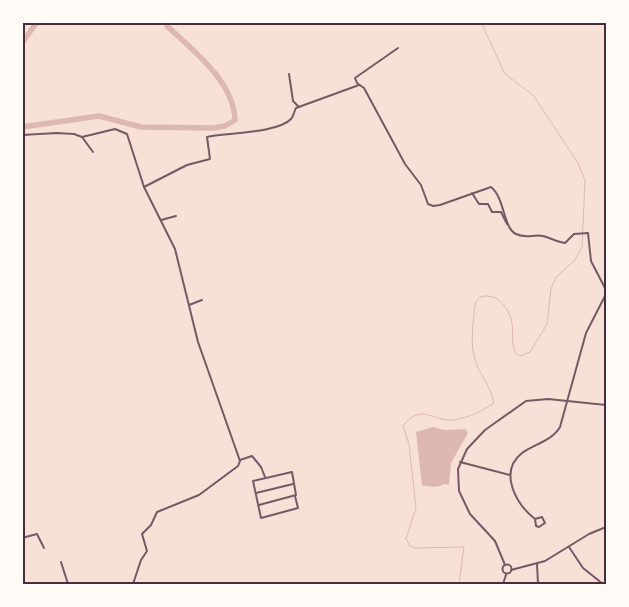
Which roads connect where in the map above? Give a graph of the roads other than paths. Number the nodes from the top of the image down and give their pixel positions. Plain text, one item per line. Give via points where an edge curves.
1 (398, 48) dead end
2 (289, 74) dead end
3 (359, 85) junction
4 (298, 107) junction
5 (22, 135) edge
6 (82, 137) junction
7 (92, 152) dead end
8 (144, 187) junction
9 (472, 193) junction
10 (176, 216) dead end
11 (161, 220) junction
12 (508, 225) junction
13 (606, 290) edge
14 (606, 294) edge
15 (202, 300) dead end
16 (188, 305) junction
17 (568, 401) junction
18 (606, 405) edge
19 (240, 460) junction
20 (460, 462) junction
21 (510, 475) junction
22 (265, 478) junction
23 (293, 484) junction
24 (256, 493) junction
25 (295, 496) junction
26 (259, 505) junction
27 (535, 519) junction
28 (606, 527) edge
29 (22, 538) edge
30 (569, 547) junction
31 (44, 548) dead end
32 (61, 562) dead end
33 (537, 564) junction
34 (505, 565) junction
35 (511, 570) junction
36 (506, 574) junction
37 (68, 584) edge
38 (133, 584) edge
39 (503, 584) edge
40 (538, 584) edge
41 (602, 584) edge

1 - 3 street via 355,76
2 - 4 street via 293,100
3 - 4 street
3 - 9 street via 364,88 405,164 421,185 430,206
4 - 8 street via 283,123 254,132 207,137 210,159 187,165
5 - 6 street via 56,133
6 - 7 street
6 - 8 street via 115,129 127,134
8 - 11 street
9 - 12 street via 479,204 488,204 492,212 501,212
9 - 12 street via 489,187 493,189
10 - 11 street
11 - 16 street via 175,249
12 - 13 street via 519,236 541,236 562,243 574,234 590,235 590,261
14 - 17 street via 586,334
15 - 16 street
16 - 19 street
17 - 18 street
17 - 20 street via 539,398 520,404 476,438
17 - 21 street via 558,431 522,452
19 - 22 street via 252,456
19 - 38 street via 238,466 206,491 154,515 151,525 142,534 146,551
20 - 21 street
20 - 34 street via 458,482 461,496 474,520 495,541
21 - 27 street via 511,486 520,505
22 - 23 street via 292,472
22 - 24 street via 253,481
23 - 24 street
23 - 25 street
24 - 26 street
25 - 26 street
25 - 26 street via 298,508 261,518
27 - 27 street via 542,516 545,523 536,526
28 - 30 street
29 - 31 street via 37,534
30 - 33 street
30 - 41 street via 582,568
32 - 37 street
33 - 35 street
33 - 40 street
34 - 35 street via 509,565
34 - 36 street via 502,570
35 - 36 street
36 - 39 street

